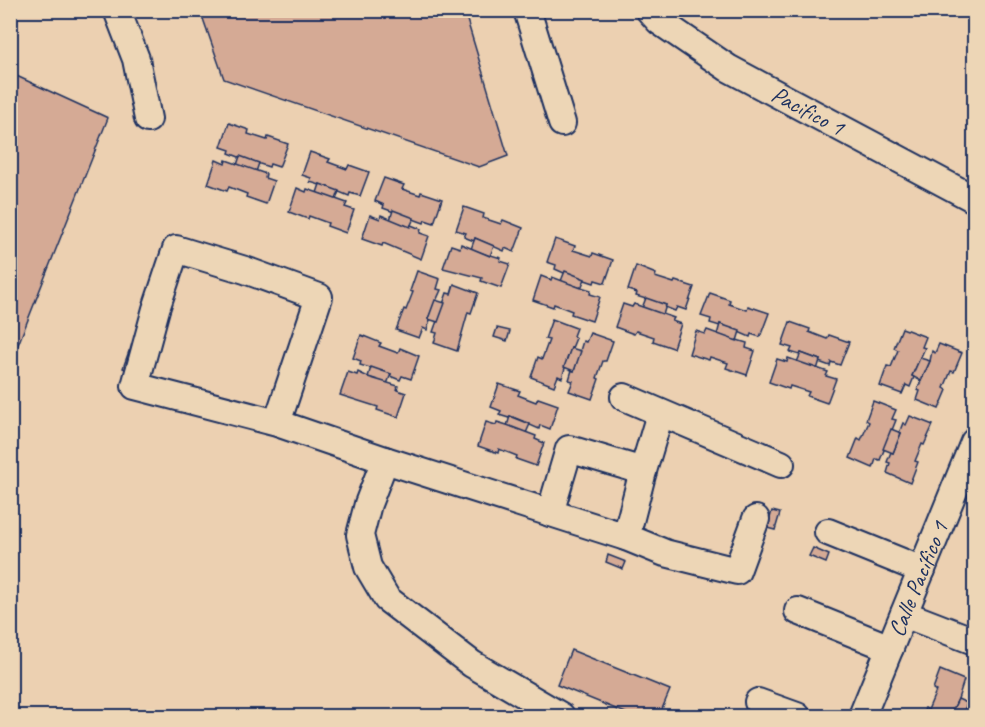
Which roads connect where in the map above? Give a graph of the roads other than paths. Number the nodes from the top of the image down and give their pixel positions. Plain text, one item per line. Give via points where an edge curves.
1 (117, 10) edge
2 (649, 10) edge
3 (529, 11) edge
4 (148, 119) dead end
5 (562, 123) dead end
6 (975, 199) edge
7 (624, 397) dead end
8 (660, 414) junction
9 (277, 423) junction
10 (975, 442) edge
11 (385, 460) junction
12 (781, 464) dead end
13 (643, 471) junction
14 (967, 479) edge
15 (550, 513) junction
16 (756, 519) dead end
17 (828, 532) dead end
18 (626, 537) junction
19 (922, 570) junction
20 (798, 611) dead end
21 (904, 614) junction
22 (975, 641) edge
23 (890, 648) junction
24 (758, 702) dead end
25 (561, 717) edge
26 (797, 717) edge
27 (862, 717) edge

1 - 4 street via 136,59
2 - 6 street, Pacifico 1 via 728,68
3 - 5 street
7 - 8 street
8 - 12 street
8 - 13 street
9 - 9 street via 135,386 176,249 320,297
9 - 11 street
10 - 14 street, Calle Pacífico 1
11 - 15 street
11 - 25 street via 360,534 368,567 387,599 472,664
13 - 15 street via 569,449
13 - 18 street
14 - 19 street, Calle Pacífico 1
15 - 18 street
16 - 18 street via 737,571 665,553
17 - 19 street
19 - 21 street, Calle Pacífico 1
20 - 23 street
21 - 22 street
21 - 23 street, Calle Pacífico 1
23 - 27 street, Calle Pacífico 1
24 - 26 street

